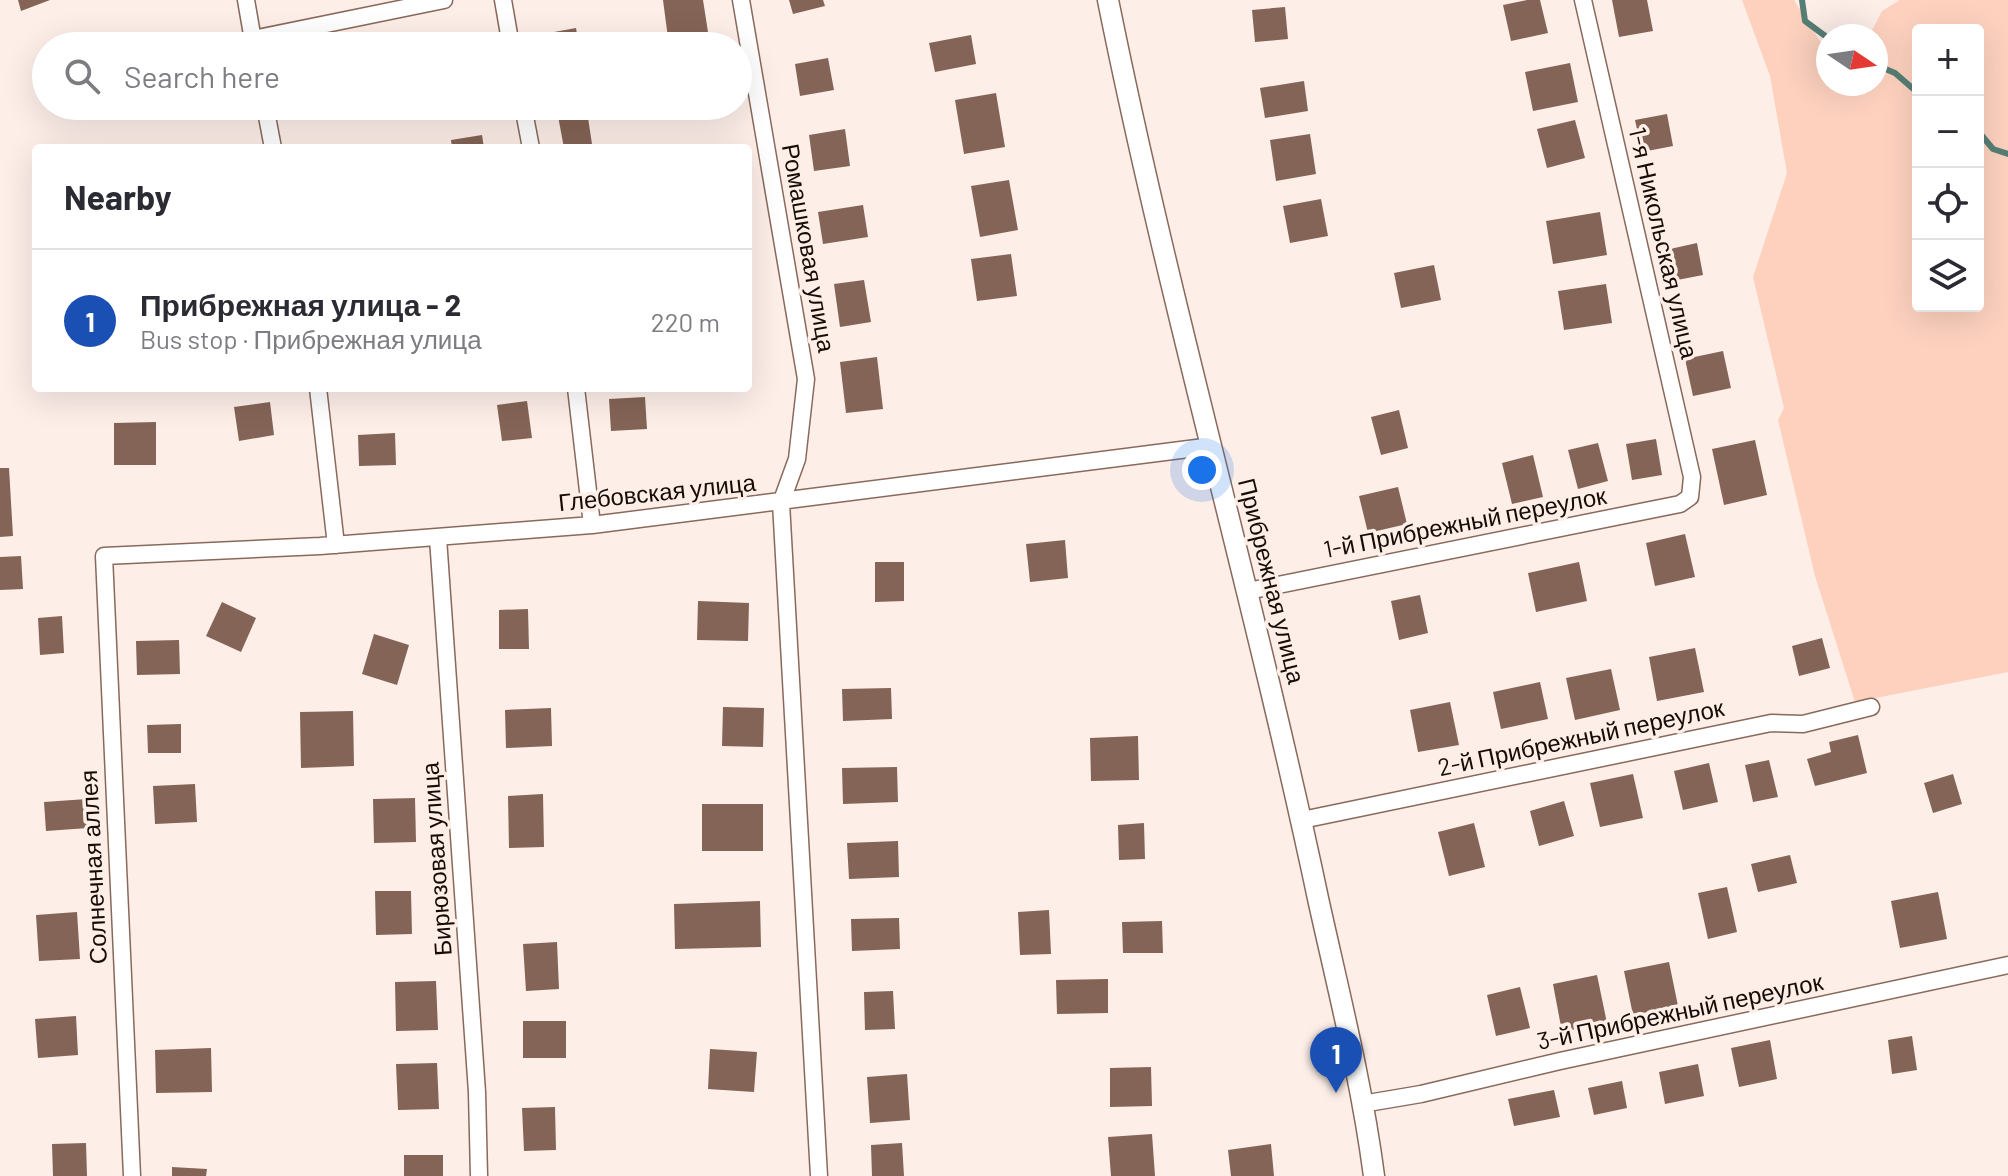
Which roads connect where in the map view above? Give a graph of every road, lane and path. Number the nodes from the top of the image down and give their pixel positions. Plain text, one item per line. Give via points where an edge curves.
1 (246, 0) edge
2 (444, 0) edge
3 (503, 0) edge
4 (741, 0) edge
5 (1108, 0) edge
6 (1583, 0) edge
7 (251, 32) edge
8 (298, 32) edge
9 (509, 32) edge
10 (746, 32) edge
11 (752, 64) edge
12 (268, 120) edge
13 (526, 120) edge
14 (272, 144) edge
15 (530, 144) edge
16 (318, 392) edge
17 (576, 392) edge
18 (1212, 446) junction
19 (1690, 497) joint
20 (781, 503) junction
21 (592, 525) junction
22 (438, 538) junction
23 (336, 545) junction
24 (104, 556) joint
25 (1248, 591) junction
26 (1871, 707) dead end
27 (1302, 820) junction
28 (2008, 965) edge
29 (1362, 1104) junction
30 (132, 1176) edge
31 (479, 1176) edge
32 (819, 1176) edge
33 (1374, 1176) edge

1 - 7 street
2 - 8 street
3 - 9 street
4 - 10 street, Ромашковая улица
5 - 18 street, Прибрежная улица
6 - 19 street, 1-я Никольская улица via 1692,477
11 - 20 street, Ромашковая улица via 806,379 797,459
12 - 14 street
13 - 15 street
16 - 23 street
17 - 21 street
18 - 20 street, Глебовская улица
18 - 25 street, Прибрежная улица
19 - 25 street, 1-й Прибрежный переулок via 1680,504
20 - 21 street, Глебовская улица
20 - 32 street
21 - 22 street, Глебовская улица
22 - 23 street, Глебовская улица
22 - 31 street, Бирюзовая улица
23 - 24 street, Глебовская улица
24 - 30 street, Солнечная аллея
25 - 27 street, Прибрежная улица
26 - 27 street, 2-й Прибрежный переулок
27 - 29 street, Прибрежная улица
28 - 29 street, 3-й Прибрежный переулок
29 - 33 street, Прибрежная улица

